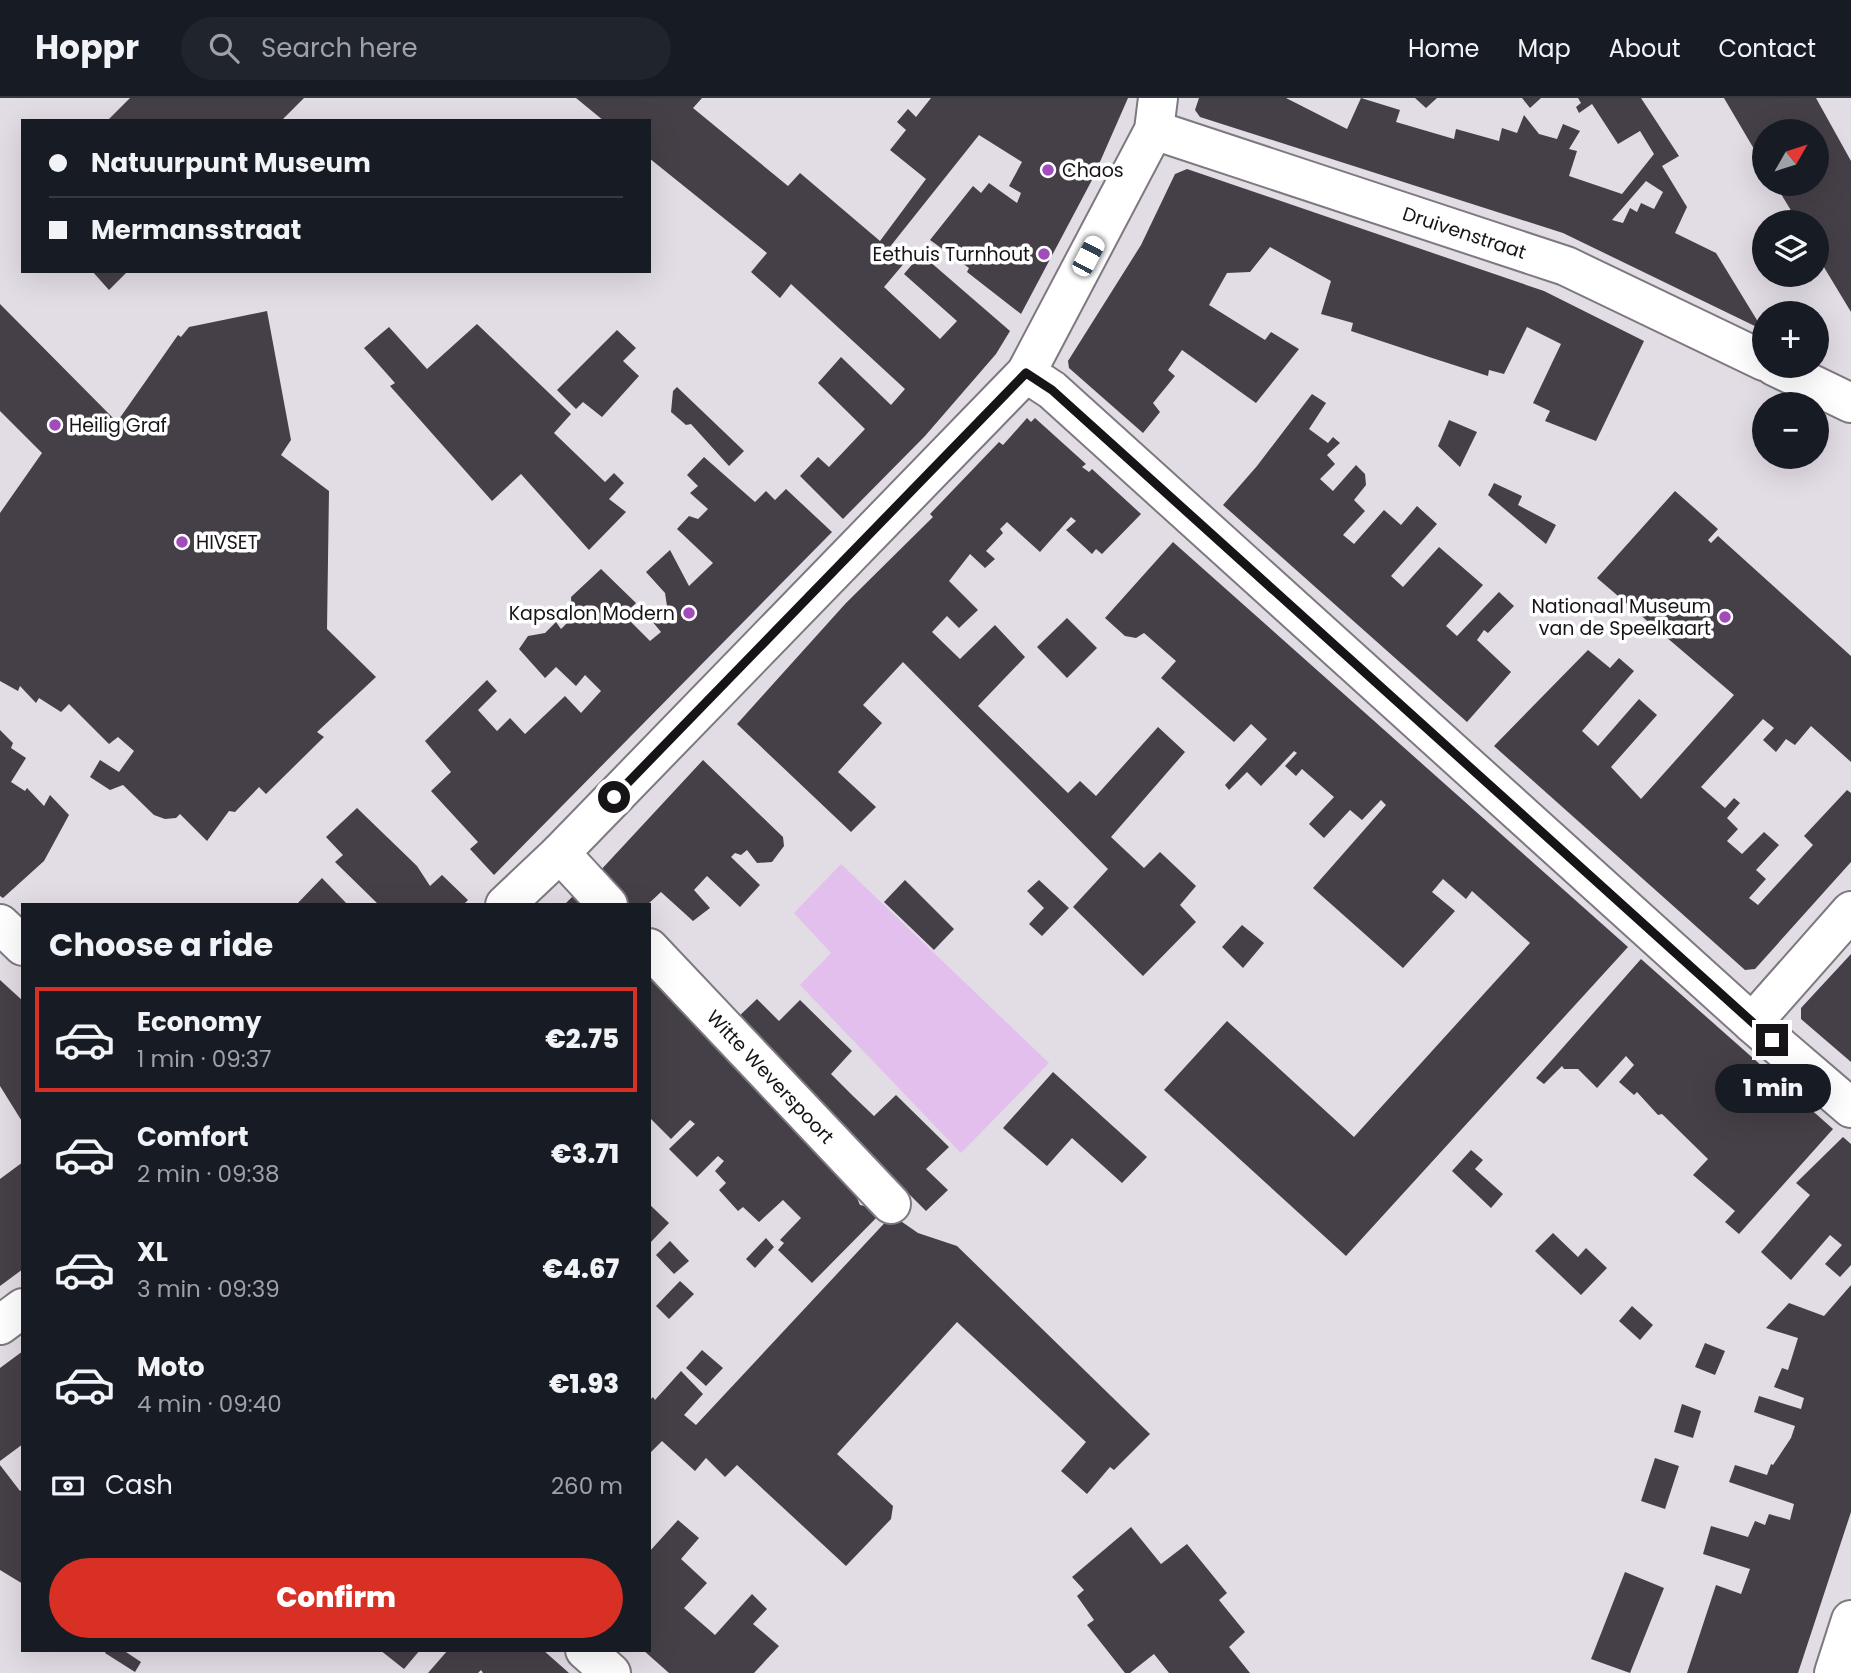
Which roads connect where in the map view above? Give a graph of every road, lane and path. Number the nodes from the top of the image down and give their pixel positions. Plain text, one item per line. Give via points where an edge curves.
1 (1156, 114) edge
2 (1752, 355) edge
3 (1026, 373) junction
4 (1799, 378) edge
5 (1851, 403) edge
6 (560, 853) junction
7 (507, 903) edge
8 (606, 903) edge
9 (1851, 911) edge
10 (0, 924) edge
11 (21, 944) edge
12 (651, 950) edge
13 (1752, 1023) junction
14 (1851, 1108) edge
15 (891, 1204) dead end
16 (21, 1309) edge
17 (0, 1325) edge
18 (1851, 1620) edge
19 (587, 1652) edge
20 (611, 1673) edge
21 (1834, 1673) edge

1 - 2 street, Druivenstraat via 1566,266
1 - 3 street
3 - 6 street
3 - 13 street via 1052,390
4 - 5 street
6 - 7 street
6 - 8 street
9 - 13 street
10 - 11 street
12 - 15 street, Witte Weverspoort
13 - 14 street
16 - 17 street
18 - 21 street
19 - 20 street

